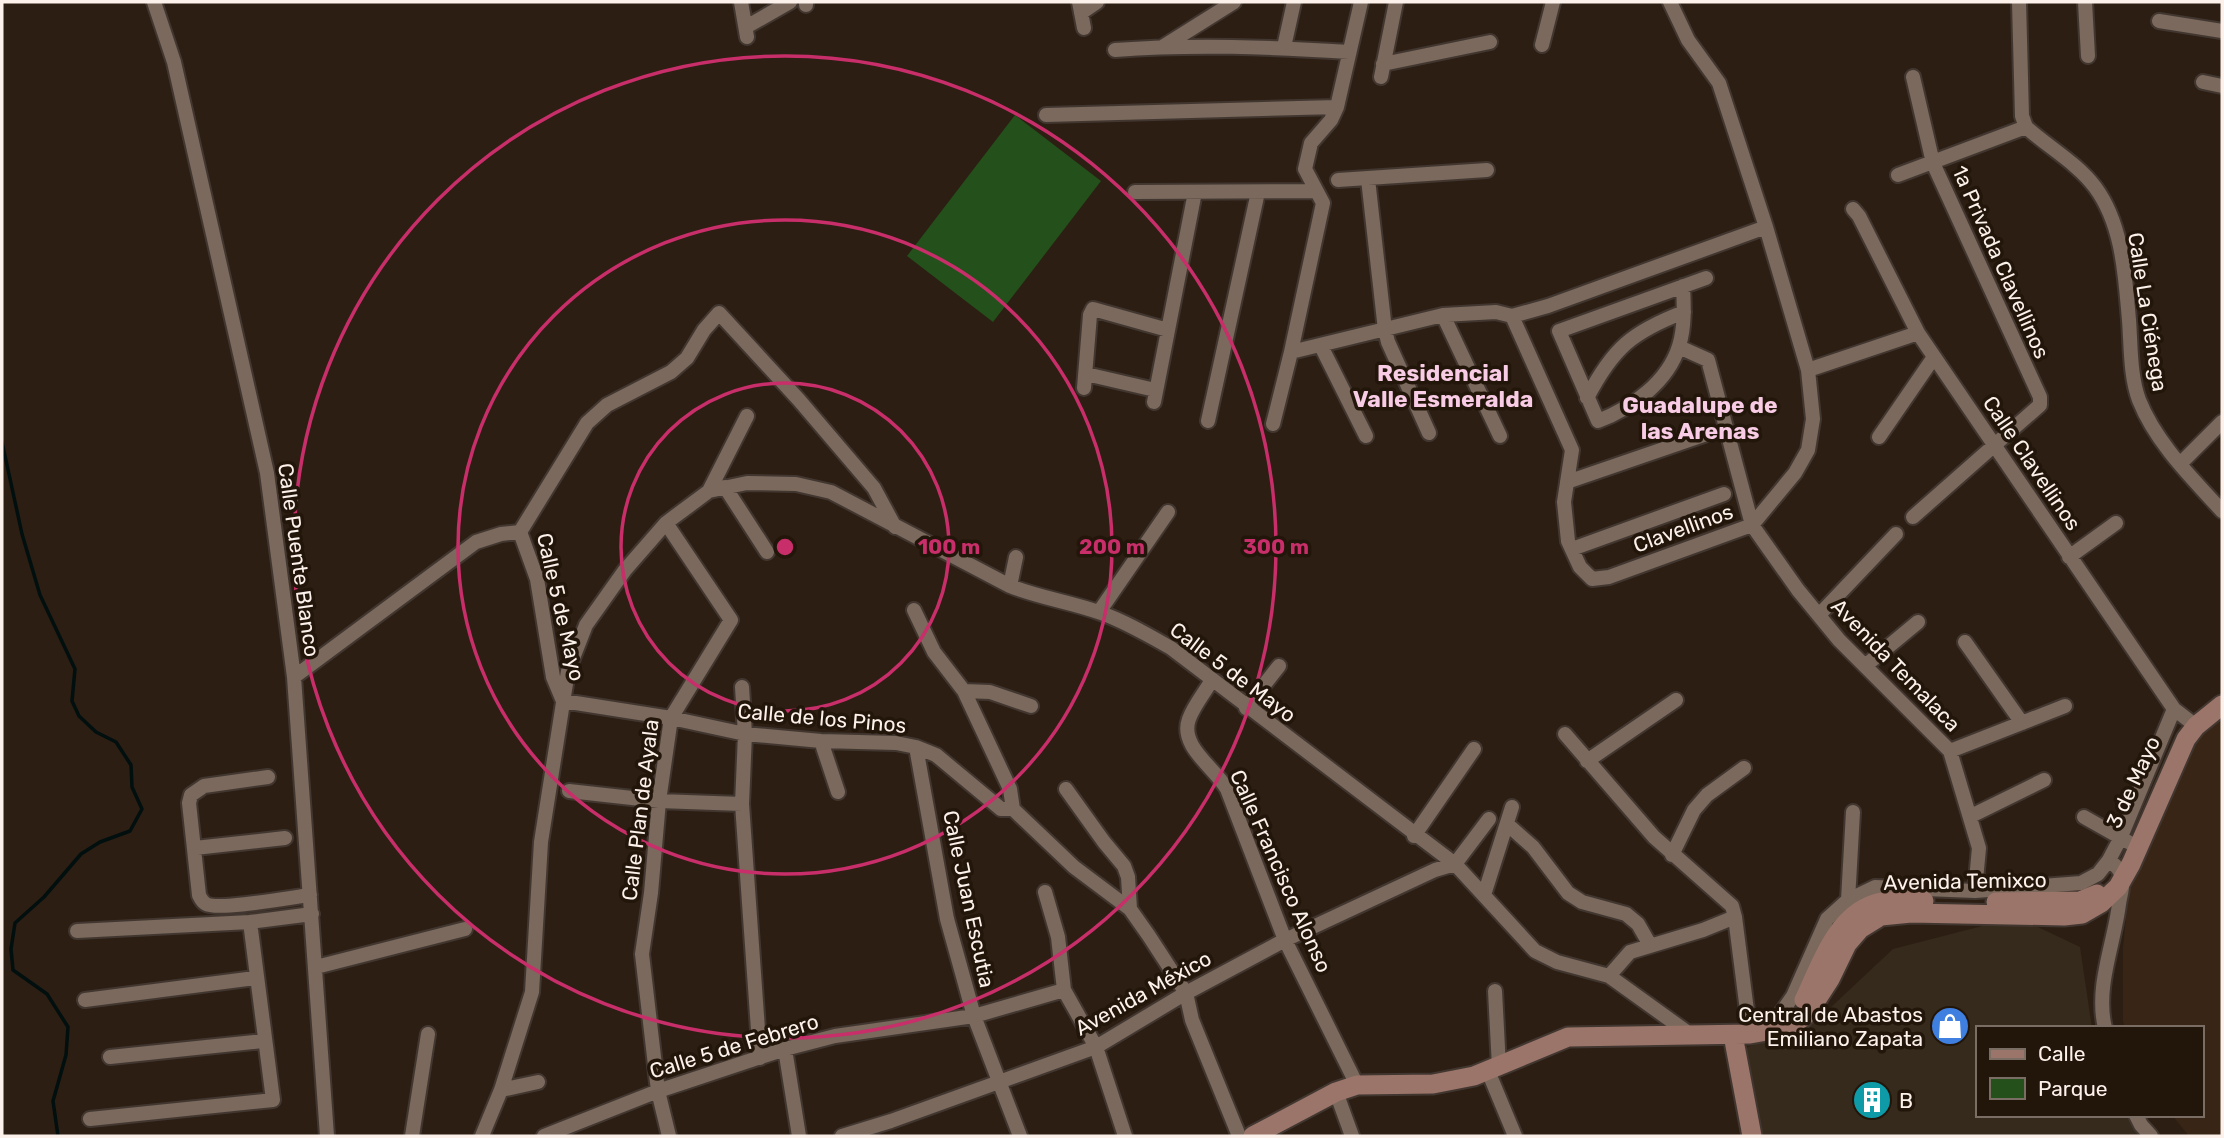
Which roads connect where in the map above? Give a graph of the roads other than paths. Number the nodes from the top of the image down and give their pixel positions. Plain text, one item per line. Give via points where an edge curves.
1 (154, 2) edge
2 (741, 2) edge
3 (790, 2) edge
4 (1097, 2) edge
5 (1234, 2) edge
6 (1294, 2) edge
7 (1361, 2) edge
8 (1396, 2) edge
9 (1553, 2) edge
10 (1670, 2) edge
11 (2019, 2) edge
12 (2085, 2) edge
13 (1080, 7) edge
14 (2159, 21) dead end
15 (1084, 28) dead end
16 (2222, 31) edge
17 (1490, 42) dead end
18 (1542, 45) dead end
19 (1164, 46) junction
20 (1284, 47) junction
21 (1115, 50) dead end
22 (1349, 52) junction
23 (2088, 56) dead end
24 (1913, 77) dead end
25 (2203, 82) dead end
26 (2222, 86) edge
27 (1337, 107) junction
28 (1046, 116) dead end
29 (2026, 127) junction
30 (1933, 163) junction
31 (1488, 170) dead end
32 (1898, 175) dead end
33 (1368, 179) junction
34 (1338, 180) dead end
35 (1315, 191) junction
36 (1135, 192) dead end
37 (1195, 192) junction
38 (1258, 192) junction
39 (1853, 209) dead end
40 (1766, 227) junction
41 (1706, 278) dead end
42 (1683, 286) junction
43 (1684, 312) junction
44 (1443, 315) junction
45 (1512, 316) junction
46 (1168, 330) junction
47 (1385, 330) junction
48 (1918, 333) junction
49 (1321, 346) junction
50 (1679, 346) junction
51 (1291, 352) junction
52 (1934, 357) junction
53 (1808, 370) junction
54 (1587, 398) junction
55 (747, 416) dead end
56 (1208, 421) dead end
57 (2222, 422) edge
58 (1273, 424) dead end
59 (1429, 433) dead end
60 (1704, 435) dead end
61 (1366, 436) dead end
62 (1500, 436) dead end
63 (1879, 437) dead end
64 (1996, 445) junction
65 (2180, 464) junction
66 (1567, 482) junction
67 (725, 487) junction
68 (709, 491) junction
69 (1724, 494) dead end
70 (2222, 511) edge
71 (1168, 512) dead end
72 (1913, 517) dead end
73 (666, 523) junction
74 (2116, 523) dead end
75 (1752, 525) junction
76 (895, 527) junction
77 (520, 532) junction
78 (1896, 534) dead end
79 (1572, 549) junction
80 (767, 552) dead end
81 (1016, 557) dead end
82 (2069, 557) junction
83 (1010, 586) junction
84 (914, 610) dead end
85 (1099, 612) junction
86 (1819, 615) junction
87 (1918, 622) dead end
88 (1965, 642) dead end
89 (1279, 666) dead end
90 (1865, 666) junction
91 (294, 677) junction
92 (1212, 680) junction
93 (742, 687) dead end
94 (964, 691) junction
95 (2222, 695) edge
96 (1676, 700) dead end
97 (563, 701) junction
98 (2222, 705) edge
99 (1031, 706) dead end
100 (2065, 706) dead end
101 (1247, 708) junction
102 (671, 718) junction
103 (2186, 719) junction
104 (2022, 723) junction
105 (745, 734) junction
106 (1565, 734) dead end
107 (821, 741) junction
108 (916, 747) junction
109 (1474, 749) dead end
110 (1950, 751) junction
111 (1587, 761) junction
112 (1744, 768) dead end
113 (268, 777) dead end
114 (2044, 780) dead end
115 (1066, 789) dead end
116 (569, 791) dead end
117 (838, 792) dead end
118 (659, 801) junction
119 (742, 804) junction
120 (1512, 807) dead end
121 (1013, 809) junction
122 (1853, 812) dead end
123 (1971, 816) junction
124 (2084, 817) dead end
125 (1489, 819) dead end
126 (1507, 824) junction
127 (1415, 836) junction
128 (285, 838) dead end
129 (2125, 841) junction
130 (195, 848) junction
131 (1672, 855) junction
132 (1455, 864) junction
133 (2117, 869) junction
134 (1975, 891) junction
135 (1045, 892) dead end
136 (310, 895) junction
137 (1484, 895) junction
138 (2094, 897) joint
139 (1848, 900) junction
140 (1130, 909) junction
141 (312, 914) junction
142 (1735, 917) junction
143 (250, 922) junction
144 (465, 929) dead end
145 (78, 931) dead end
146 (1285, 940) junction
147 (1650, 945) junction
148 (316, 967) junction
149 (1609, 976) junction
150 (255, 978) junction
151 (1064, 990) junction
152 (1495, 991) dead end
153 (1186, 993) junction
154 (85, 1000) dead end
155 (974, 1016) junction
156 (2105, 1026) edge
157 (1758, 1032) junction
158 (428, 1034) dead end
159 (1692, 1036) junction
160 (263, 1041) junction
161 (1096, 1047) junction
162 (785, 1049) junction
163 (110, 1057) dead end
164 (760, 1058) junction
165 (1494, 1069) junction
166 (538, 1082) dead end
167 (1000, 1082) junction
168 (1357, 1085) junction
169 (501, 1090) junction
170 (658, 1091) junction
171 (1336, 1092) junction
172 (2137, 1117) edge
173 (90, 1119) dead end
174 (327, 1136) edge
175 (412, 1136) edge
176 (482, 1136) edge
177 (544, 1136) edge
178 (669, 1136) edge
179 (799, 1136) edge
180 (842, 1136) edge
181 (1020, 1136) edge
182 (1125, 1136) edge
183 (1239, 1136) edge
184 (1253, 1136) edge
185 (1352, 1136) edge
186 (1515, 1136) edge
187 (1752, 1136) edge
188 (2151, 1136) edge

1 - 91 street, Calle Puente Blanco via 174,62 267,473
2 - 3 street via 747,32
4 - 13 street
5 - 19 street
6 - 20 street
7 - 22 street
8 - 17 street via 1382,71
9 - 18 street
10 - 40 street, Clavellinos via 1688,40 1718,83
11 - 29 street
12 - 23 street
13 - 15 street
14 - 16 street
19 - 20 street
19 - 21 street
20 - 22 street
22 - 27 street
24 - 30 street, 1a Privada Clavellinos
25 - 26 street
27 - 28 street
27 - 35 street via 1311,143 1305,169
29 - 30 street
29 - 65 street, Calle La Ciénega via 2081,172 2106,206 2123,259 2138,399
30 - 32 street
30 - 64 street, 1a Privada Clavellinos via 2040,397 2035,412
31 - 33 street
33 - 34 street
33 - 47 street
35 - 38 street
35 - 51 street via 1323,203
36 - 37 street
37 - 38 street
37 - 46 street
38 - 56 street
39 - 48 street, Calle Clavellinos
40 - 45 street
40 - 53 street, Clavellinos
41 - 42 street
42 - 43 street
42 - 54 street via 1559,331
43 - 50 street
43 - 54 street via 1651,324 1630,338 1603,367
44 - 45 street via 1496,312
44 - 47 street
44 - 62 street
45 - 66 street, Clavellinos via 1572,450
46 - 46 street via 1154,396 1085,381 1093,309
47 - 49 street
47 - 59 street
48 - 52 street, Calle Clavellinos
48 - 53 street
49 - 51 street
49 - 61 street
50 - 54 street via 1662,378 1637,401 1598,421
50 - 75 street via 1708,359
51 - 58 street
52 - 63 street
52 - 64 street, Calle Clavellinos
53 - 75 street, Clavellinos via 1813,419 1808,450
55 - 68 street
57 - 65 street
60 - 66 street
64 - 72 street, 1a Privada Clavellinos
64 - 82 street, Calle Clavellinos
65 - 70 street, Calle La Ciénega
66 - 79 street, Clavellinos via 1564,502
67 - 68 street, Calle 5 de Mayo
67 - 76 street, Calle 5 de Mayo via 747,482 796,484 831,492
67 - 80 street
68 - 73 street, Calle 5 de Mayo
69 - 79 street
71 - 85 street
73 - 97 street, Calle 5 de Mayo via 586,625 568,671
73 - 102 street, Calle Plan de Ayala via 731,620
74 - 82 street
75 - 79 street, Clavellinos via 1609,578 1592,579
75 - 86 street, Avenida Temalaca
76 - 77 street, Calle 5 de Mayo via 874,488 719,313 687,358 671,372 607,405 587,423
76 - 83 street, Calle 5 de Mayo
77 - 91 street via 477,542
77 - 97 street, Calle 5 de Mayo via 537,579 553,677
78 - 86 street
81 - 83 street
82 - 103 street, Calle Clavellinos
83 - 85 street, Calle 5 de Mayo
84 - 94 street via 934,652
85 - 92 street, Calle 5 de Mayo via 1171,648
86 - 90 street, Avenida Temalaca
87 - 90 street
88 - 104 street
89 - 101 street
90 - 110 street, Avenida Temalaca
91 - 136 street, Calle Puente Blanco
92 - 101 street, Calle 5 de Mayo
92 - 146 street, Calle Francisco Alonso via 1186,731 1190,743 1227,789
93 - 105 street
94 - 99 street via 990,692
94 - 121 street via 1010,789
95 - 103 main road, 3 de Mayo
96 - 111 street
97 - 102 street, Calle de los Pinos
97 - 169 street, Calle 5 de Mayo via 541,842 532,992
98 - 103 main road
100 - 104 street
101 - 127 street, Calle 5 de Mayo
102 - 105 street, Calle de los Pinos
102 - 118 street, Calle Plan de Ayala
103 - 129 main road, 3 de Mayo
103 - 133 main road via 2186,739
104 - 110 street
105 - 107 street, Calle de los Pinos
105 - 119 street
106 - 111 street
107 - 108 street, Calle de los Pinos
107 - 117 street
108 - 121 street, Calle de los Pinos via 936,755 1001,809
108 - 155 street, Calle Juan Escutia via 947,919
109 - 127 street
110 - 123 street, Avenida Temalaca
111 - 131 street
112 - 131 street via 1694,810
113 - 130 street via 197,789 189,803
114 - 123 street
115 - 140 street via 1124,866
116 - 118 street
118 - 119 street
118 - 170 street, Calle Plan de Ayala via 642,954
119 - 164 street
120 - 126 street
121 - 140 street, Calle de los Pinos via 1074,867
122 - 139 street
123 - 134 street, Avenida Temalaca via 1979,848
124 - 129 street
125 - 132 street
126 - 137 street
126 - 147 street via 1533,847 1569,892 1582,902 1626,914
127 - 132 street, Calle 5 de Mayo
128 - 130 street
129 - 133 main road, 3 de Mayo
130 - 136 street via 199,895 207,904
131 - 142 street via 1732,906
132 - 137 street, Calle 5 de Mayo
132 - 146 street, Avenida México
133 - 134 street via 2081,883
133 - 138 main road, 3 de Mayo
133 - 156 street via 2116,927 2103,977
133 - 157 main road via 2118,887 2082,914 1881,916 1847,944 1808,1013 1797,1022
134 - 139 street via 1875,887
135 - 151 street via 1058,937
136 - 141 street, Calle Puente Blanco
137 - 149 street, Calle 5 de Mayo via 1535,951
138 - 157 main road, Avenida Temixco via 2050,902 1874,904 1856,914 1834,937 1801,1005
139 - 157 street via 1827,919 1793,996
140 - 153 street, Calle de los Pinos
141 - 143 street
141 - 148 street, Calle Puente Blanco
142 - 147 street
142 - 157 street
143 - 145 street
143 - 150 street
144 - 148 street
146 - 153 street, Avenida México
146 - 168 street, Calle Francisco Alonso
147 - 149 street via 1630,952
148 - 174 street, Calle Puente Blanco
149 - 159 street, Calle 5 de Mayo
150 - 154 street
150 - 160 street
151 - 155 street, Calle 5 de Febrero
151 - 161 street
152 - 165 street
153 - 161 street, Avenida México
153 - 183 street, Calle de los Pinos via 1192,1020
155 - 162 street, Calle 5 de Febrero via 835,1036
155 - 167 street, Calle Juan Escutia
157 - 159 main road
157 - 187 main road
158 - 175 street
159 - 165 main road via 1568,1037
160 - 163 street
160 - 173 street via 273,1100
161 - 167 street, Avenida México
161 - 182 street
162 - 164 street, Calle 5 de Febrero
162 - 179 street
164 - 170 street, Calle 5 de Febrero
165 - 168 main road via 1433,1084
165 - 186 street
166 - 169 street
167 - 180 street, Avenida México
167 - 181 street, Calle Juan Escutia
168 - 171 main road
169 - 176 street, Calle 5 de Mayo
170 - 177 street, Calle 5 de Febrero
170 - 178 street, Calle Plan de Ayala
171 - 184 main road
171 - 185 street
172 - 188 street

